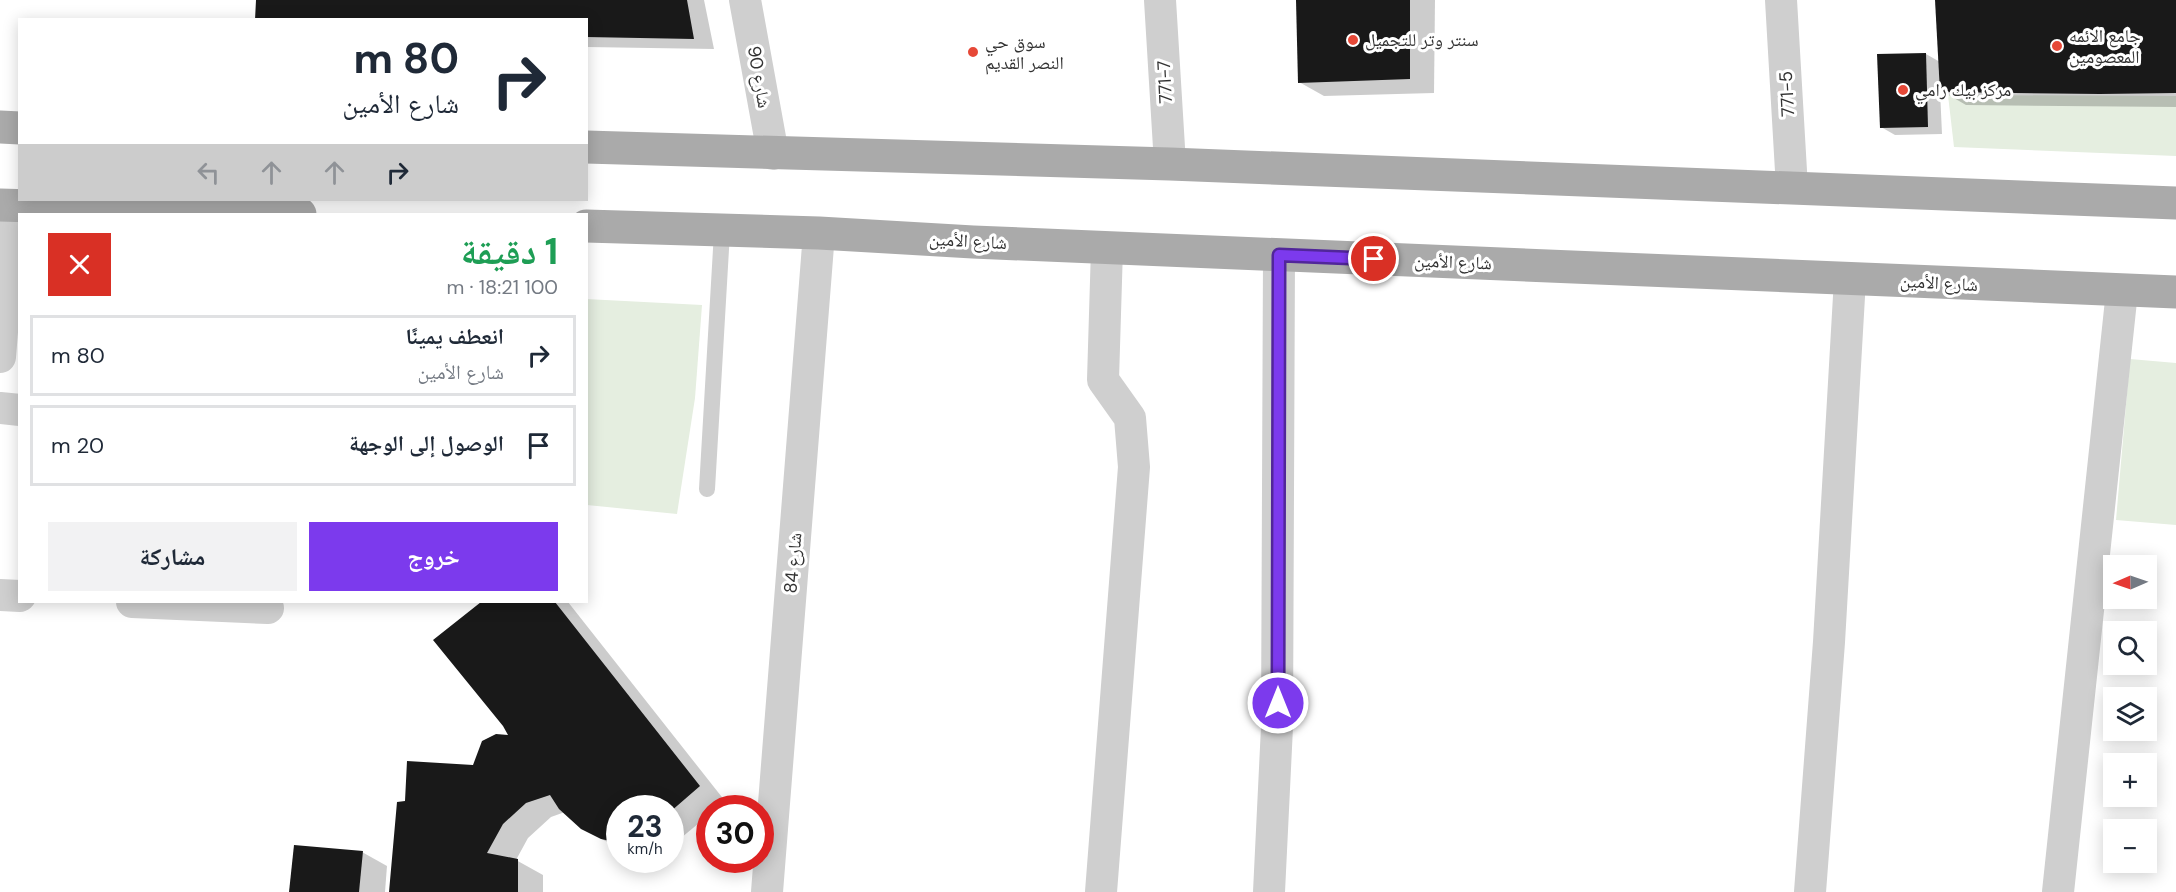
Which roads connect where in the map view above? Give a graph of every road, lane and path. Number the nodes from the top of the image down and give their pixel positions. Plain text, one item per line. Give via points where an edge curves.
1 (745, 0) edge
2 (1160, 0) edge
3 (1781, 0) edge
4 (0, 127) edge
5 (18, 128) edge
6 (588, 147) edge
7 (773, 154) junction
8 (1170, 164) junction
9 (1792, 188) junction
10 (2176, 202) edge
11 (6, 206) edge
12 (263, 213) edge
13 (588, 226) edge
14 (722, 232) junction
15 (819, 233) junction
16 (1107, 248) junction
17 (1279, 255) junction
18 (1850, 279) junction
19 (2122, 291) junction
20 (2176, 292) edge
21 (0, 357) edge
22 (0, 408) edge
23 (18, 410) edge
24 (707, 489) dead end
25 (0, 595) edge
26 (18, 596) edge
27 (155, 603) edge
28 (268, 608) dead end
29 (767, 892) edge
30 (1101, 892) edge
31 (1269, 892) edge
32 (1810, 892) edge
33 (2058, 892) edge

1 - 7 street, شارع 90
2 - 8 street, 771-7
3 - 9 street, 771-5
4 - 5 main road
6 - 7 main road
7 - 8 main road
8 - 9 main road
9 - 10 main road
11 - 12 main road
11 - 21 street
13 - 14 main road, شارع الأمين
14 - 15 main road, شارع الأمين
14 - 24 lane
15 - 16 main road, شارع الأمين
15 - 29 street, شارع 84
16 - 17 main road, شارع الأمين
16 - 30 street via 1103,380 1130,418 1134,467
17 - 18 main road, شارع الأمين
17 - 31 street via 1277,727
18 - 19 main road, شارع الأمين
18 - 32 street
19 - 20 main road, شارع الأمين
19 - 33 street
22 - 23 street
25 - 26 street
27 - 28 street

